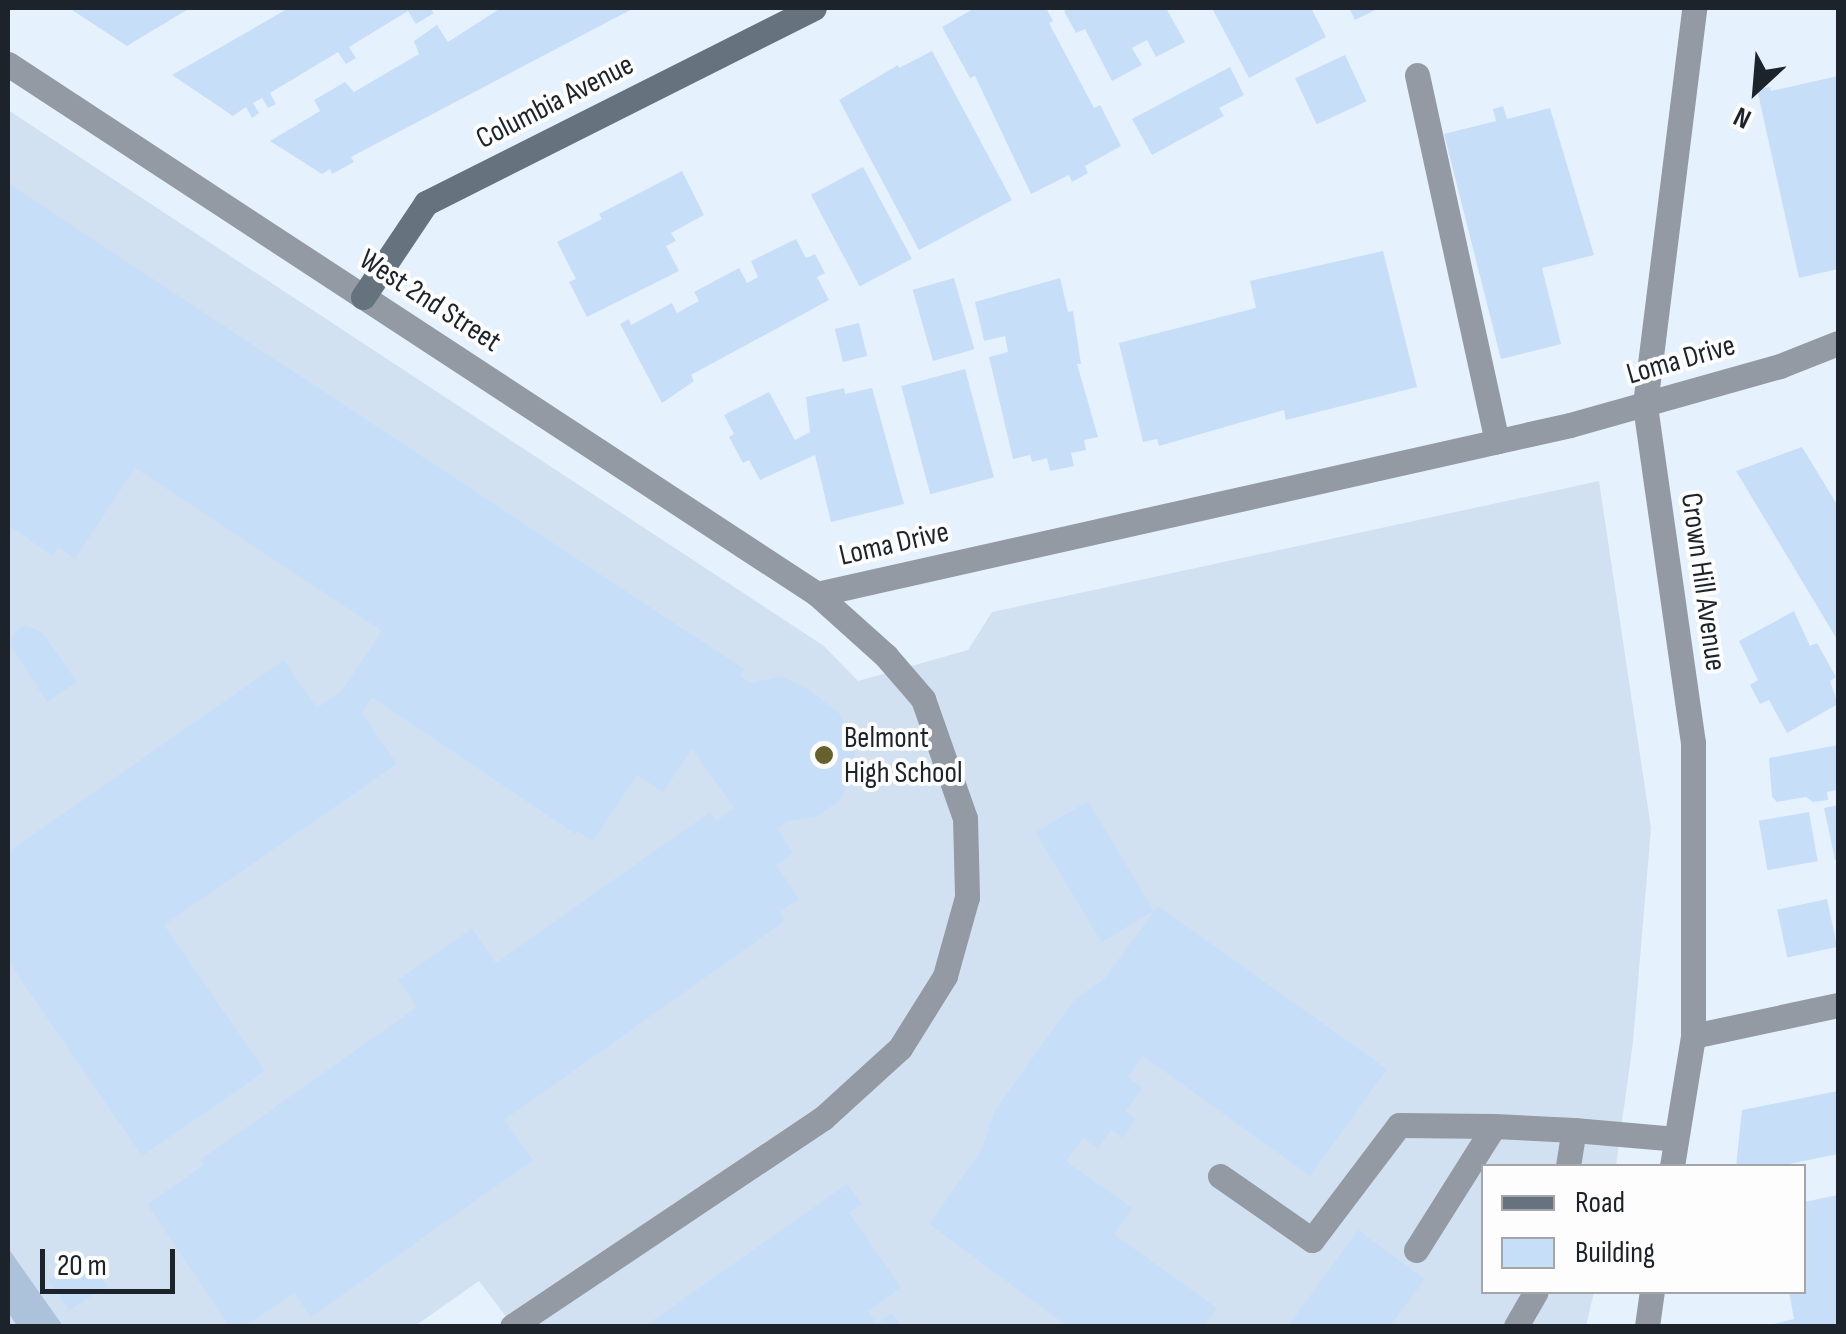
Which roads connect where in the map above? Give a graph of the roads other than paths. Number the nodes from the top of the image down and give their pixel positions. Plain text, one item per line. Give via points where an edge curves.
1 (814, 8) edge
2 (1694, 8) edge
3 (8, 64) edge
4 (1417, 75) dead end
5 (363, 296) junction
6 (1838, 343) edge
7 (1645, 404) junction
8 (1497, 441) junction
9 (817, 594) junction
10 (1838, 1005) edge
11 (1693, 1036) junction
12 (1494, 1126) junction
13 (1574, 1130) junction
14 (1676, 1139) junction
15 (1568, 1164) edge
16 (1672, 1164) edge
17 (1220, 1176) dead end
18 (1416, 1250) dead end
19 (1535, 1294) edge
20 (1652, 1294) edge
21 (512, 1326) edge
22 (1516, 1326) edge
23 (1646, 1326) edge

1 - 5 street, Columbia Avenue via 426,203
2 - 7 street, Crown Hill Avenue
3 - 5 street, West 2nd Street
4 - 8 street
5 - 9 street, West 2nd Street
6 - 7 street, Loma Drive
7 - 8 street, Loma Drive
7 - 11 street, Crown Hill Avenue via 1693,743
8 - 9 street, Loma Drive
9 - 21 street, Loma Drive via 923,700 965,818 967,897 945,976 900,1048 823,1118
10 - 11 street
11 - 14 street, Crown Hill Avenue
12 - 13 street
12 - 17 street via 1399,1125 1312,1240
12 - 18 street
13 - 14 street
13 - 15 street
14 - 16 street, Crown Hill Avenue
19 - 22 street
20 - 23 street

